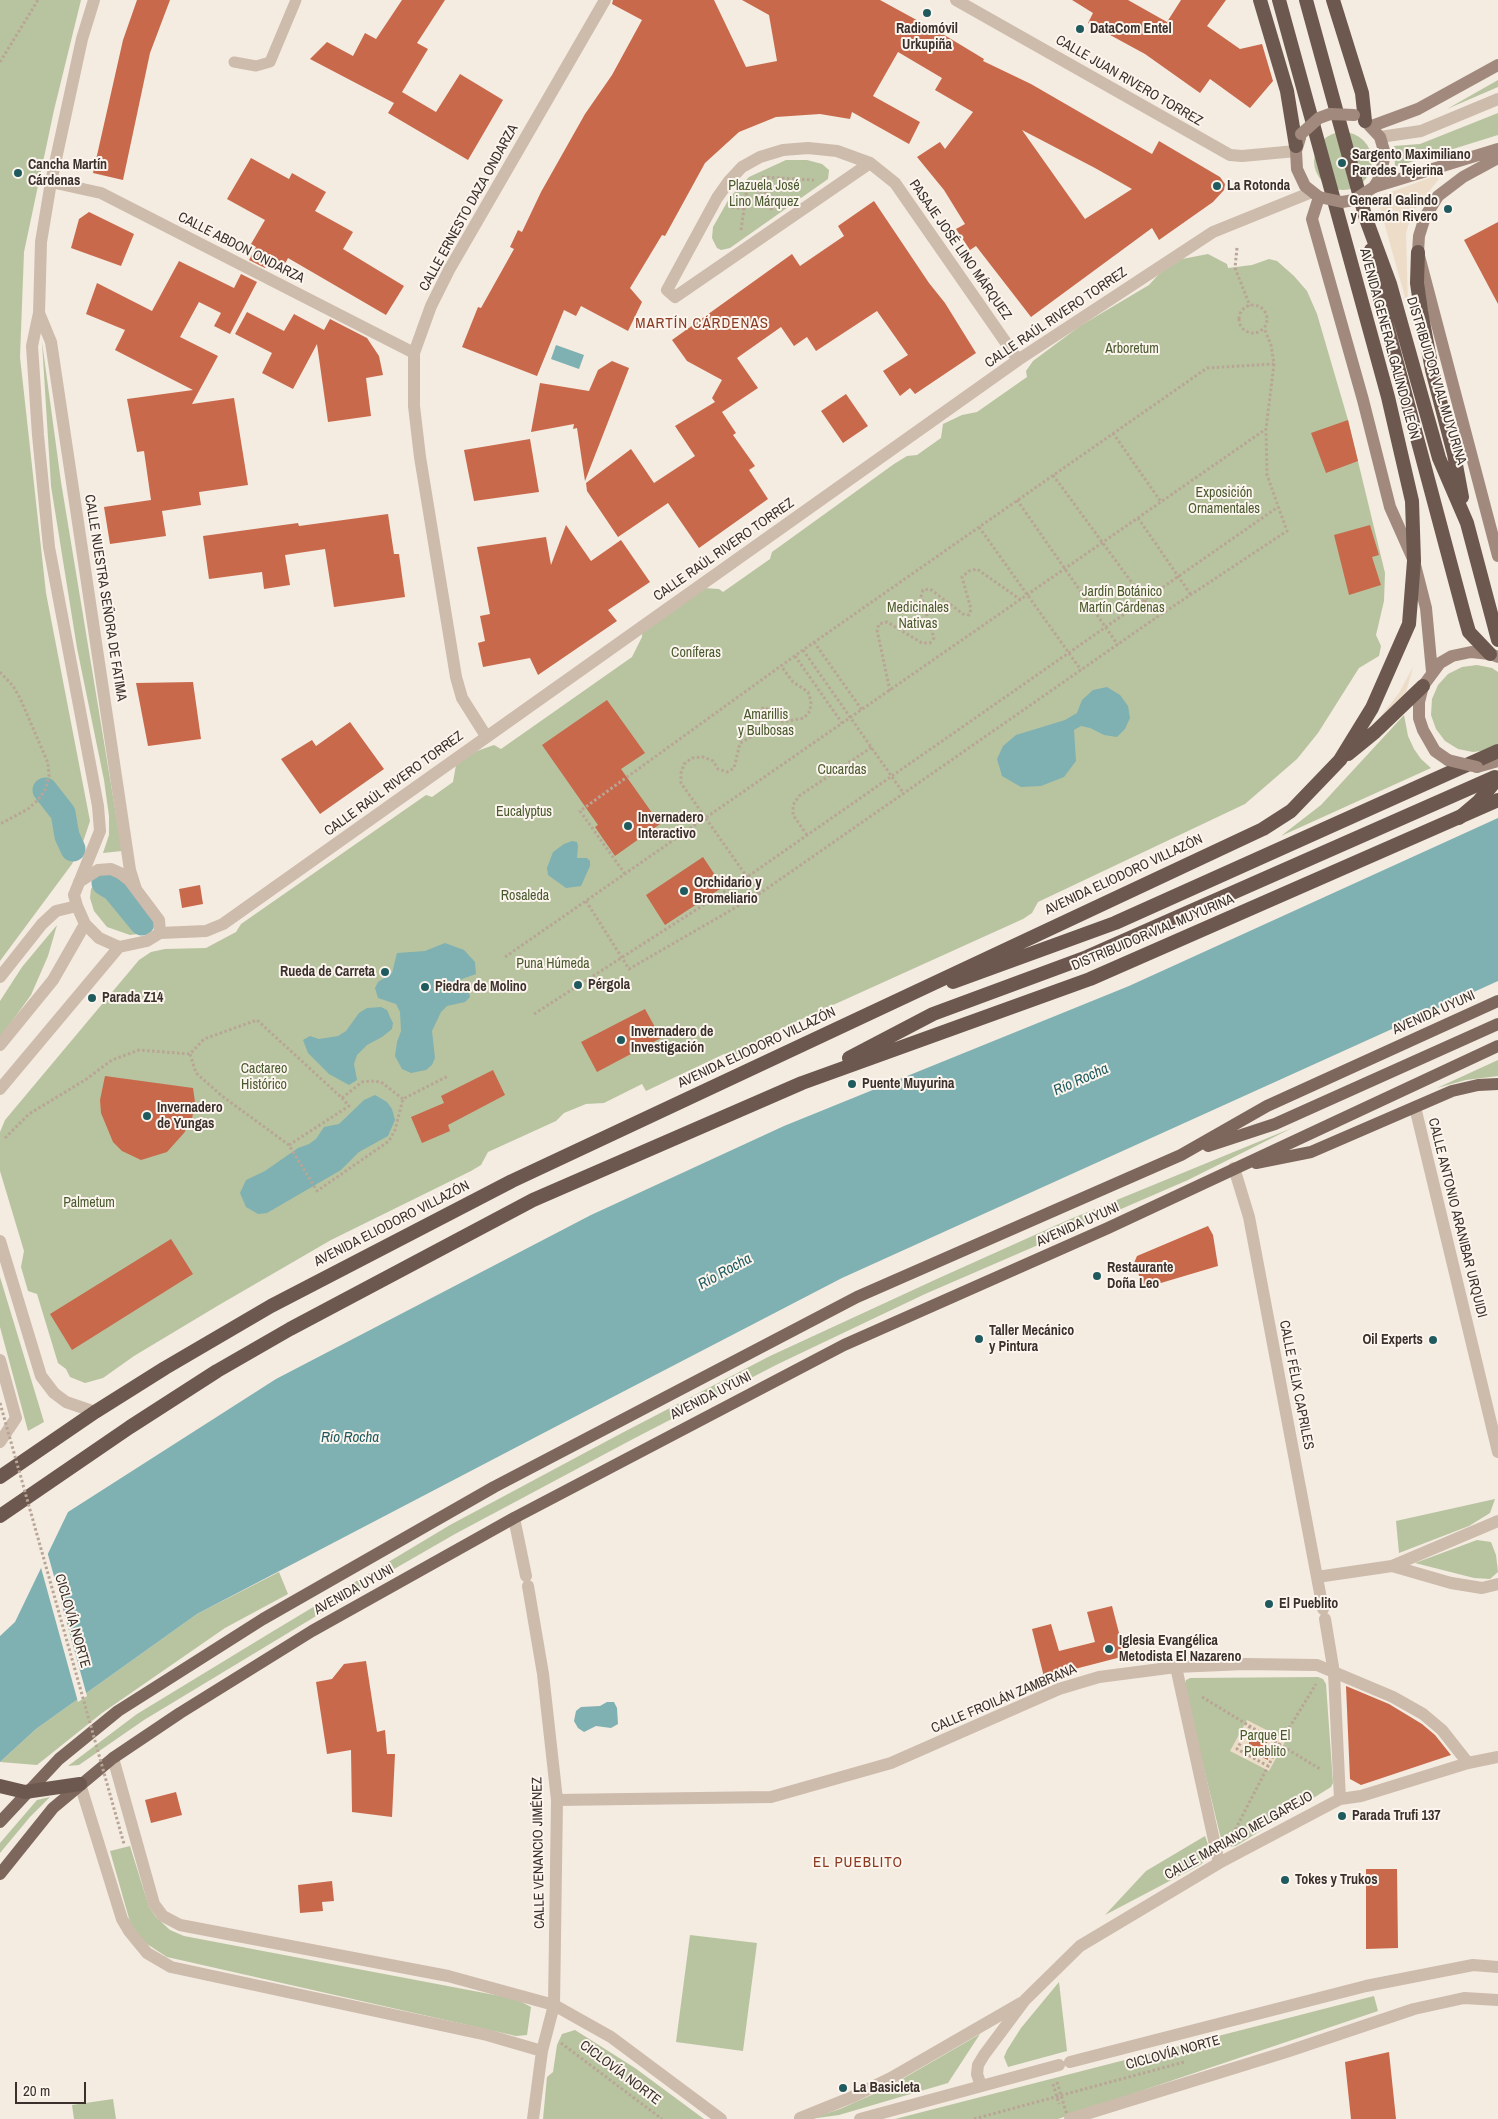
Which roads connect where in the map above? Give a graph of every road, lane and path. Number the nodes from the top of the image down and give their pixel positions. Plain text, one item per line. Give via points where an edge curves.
1 (38, 0) edge
2 (94, 0) edge
3 (296, 0) edge
4 (605, 0) edge
5 (956, 0) edge
6 (1260, 0) edge
7 (1279, 0) edge
8 (1306, 0) edge
9 (1333, 0) edge
10 (0, 62) edge
11 (234, 62) dead end
12 (1498, 65) edge
13 (1498, 99) edge
14 (1364, 120) junction
15 (1380, 138) junction
16 (1298, 144) junction
17 (1498, 149) edge
18 (1498, 158) edge
19 (870, 163) junction
20 (754, 176) dead end
21 (823, 180) dead end
22 (51, 182) junction
23 (1374, 187) junction
24 (759, 192) junction
25 (1316, 195) junction
26 (765, 200) junction
27 (727, 206) dead end
28 (744, 209) junction
29 (774, 213) dead end
30 (1366, 219) junction
31 (740, 238) dead end
32 (1237, 248) dead end
33 (1418, 252) junction
34 (1250, 306) junction
35 (40, 313) junction
36 (1264, 328) junction
37 (414, 353) junction
38 (1018, 360) junction
39 (1274, 364) junction
40 (1266, 429) junction
41 (1113, 433) junction
42 (1053, 475) junction
43 (1017, 500) junction
44 (1161, 502) junction
45 (1278, 507) junction
46 (1138, 518) junction
47 (1467, 523) junction
48 (979, 527) junction
49 (1102, 543) junction
50 (1498, 556) edge
51 (1414, 561) junction
52 (1065, 569) junction
53 (1178, 577) junction
54 (1027, 595) junction
55 (1191, 595) junction
56 (1020, 600) junction
57 (1144, 600) junction
58 (1157, 618) junction
59 (1106, 628) junction
60 (1497, 636) edge
61 (814, 642) junction
62 (1118, 645) junction
63 (803, 650) junction
64 (1069, 653) junction
65 (1494, 655) edge
66 (795, 656) junction
67 (781, 666) junction
68 (1081, 670) junction
69 (0, 672) edge
70 (1432, 672) junction
71 (1423, 686) junction
72 (890, 690) junction
73 (862, 710) junction
74 (850, 718) junction
75 (842, 723) junction
76 (486, 736) junction
77 (872, 748) junction
78 (1498, 751) edge
79 (1340, 760) junction
80 (1498, 761) edge
81 (1491, 776) edge
82 (892, 777) junction
83 (904, 794) junction
84 (1498, 800) edge
85 (707, 818) junction
86 (1459, 818) junction
87 (0, 824) edge
88 (807, 835) junction
89 (625, 874) junction
90 (748, 877) junction
91 (79, 882) junction
92 (136, 889) junction
93 (759, 894) junction
94 (586, 901) junction
95 (77, 906) junction
96 (85, 924) junction
97 (160, 933) junction
98 (119, 947) junction
99 (505, 957) dead end
100 (621, 957) junction
101 (0, 977) edge
102 (1498, 1000) edge
103 (889, 1004) junction
104 (534, 1014) dead end
105 (1498, 1024) edge
106 (0, 1045) edge
107 (1498, 1046) edge
108 (190, 1054) junction
109 (448, 1076) dead end
110 (802, 1083) junction
111 (1498, 1084) edge
112 (0, 1089) edge
113 (342, 1098) junction
114 (403, 1099) junction
115 (1415, 1107) junction
116 (4, 1138) dead end
117 (289, 1146) junction
118 (1182, 1155) junction
119 (1234, 1168) junction
120 (0, 1241) edge
121 (0, 1360) edge
122 (0, 1404) edge
123 (95, 1412) junction
124 (0, 1442) edge
125 (1498, 1452) edge
126 (1, 1473) edge
127 (0, 1516) edge
128 (514, 1518) junction
129 (1498, 1521) edge
130 (1392, 1566) junction
131 (1317, 1577) junction
132 (1498, 1584) edge
133 (1176, 1667) junction
134 (1334, 1673) junction
135 (1318, 1680) dead end
136 (1196, 1694) dead end
137 (1250, 1726) junction
138 (1280, 1743) junction
139 (1498, 1757) edge
140 (113, 1758) junction
141 (1468, 1762) junction
142 (1268, 1766) junction
143 (1322, 1770) dead end
144 (80, 1784) junction
145 (0, 1786) edge
146 (25, 1792) junction
147 (1340, 1799) junction
148 (557, 1800) junction
149 (0, 1822) edge
150 (1233, 1835) dead end
151 (124, 1844) dead end
152 (1220, 1863) junction
153 (0, 1874) edge
154 (1498, 1966) edge
155 (1025, 2000) junction
156 (1498, 2000) edge
157 (554, 2005) junction
158 (565, 2044) dead end
159 (542, 2051) junction
160 (1185, 2062) dead end
161 (1057, 2082) dead end
162 (981, 2086) junction
163 (800, 2118) dead end
164 (1068, 2118) edge
165 (533, 2119) edge
166 (662, 2119) edge
167 (721, 2119) edge
168 (860, 2119) edge
169 (974, 2119) edge

1 - 10 path
2 - 22 street, CALLE NUESTRA SEÑORA DE FATIMA via 82,39
3 - 11 lane via 270,62 256,66
4 - 37 street, CALLE ERNESTO DAZA ONDARZA via 449,270 431,306
5 - 16 street, CALLE JUAN RIVERO TORREZ via 1230,155 1242,156
6 - 16 highway via 1287,91
7 - 51 highway, AVENIDA GENERAL GALINDO LEÓN via 1388,397 1412,501
8 - 30 highway
9 - 14 highway via 1362,93
12 - 14 main road via 1418,110
13 - 15 street via 1421,132
14 - 15 main road
14 - 16 main road, bridge via 1330,114 1319,118
15 - 23 main road via 1385,154 1384,166
16 - 25 main road via 1295,160 1300,178
17 - 23 main road
18 - 33 main road via 1463,177 1438,196 1419,236
19 - 19 street, PASAJE JOSÉ LINO MÁRQUEZ via 837,152 808,148 783,150 742,167 717,198 666,290 675,297
19 - 38 street, PASAJE JOSÉ LINO MÁRQUEZ via 884,172 903,193
20 - 21 path
22 - 35 street, CALLE NUESTRA SEÑORA DE FATIMA via 41,242
22 - 37 street, CALLE ABDON ONDARZA via 101,193
23 - 25 main road, bridge via 1354,200 1342,202
24 - 26 path via 758,197
24 - 26 path via 766,192
24 - 28 path via 749,180
25 - 38 street, CALLE RAÚL RIVERO TORREZ via 1213,232
25 - 51 main road via 1312,219 1390,507
26 - 29 path
27 - 28 path
28 - 31 path
30 - 47 highway, DISTRIBUIDOR VIAL MUYURINA via 1390,284 1439,458
30 - 65 highway via 1376,284 1464,618 1478,644
32 - 34 path via 1235,268
33 - 47 highway via 1420,311
33 - 50 main road
34 - 36 path via 1259,306 1265,312
34 - 36 path via 1240,315 1243,329 1252,333
35 - 91 street, CALLE NUESTRA SEÑORA DE FATIMA via 32,346 50,547 98,806 100,832
35 - 92 street, CALLE NUESTRA SEÑORA DE FATIMA via 52,342 130,870
36 - 39 path
37 - 76 street, CALLE ERNESTO DAZA ONDARZA via 414,406 420,457 456,677 462,698
38 - 76 street, CALLE RAÚL RIVERO TORREZ
39 - 40 path
39 - 41 path via 1206,368
40 - 44 path
40 - 45 path via 1267,475
41 - 42 path
41 - 44 path
42 - 43 path
42 - 49 path
43 - 48 path
43 - 52 path
44 - 46 path
45 - 53 path
45 - 55 path via 1287,531
46 - 49 path
46 - 53 path
47 - 60 highway, DISTRIBUIDOR VIAL MUYURINA
48 - 54 path
48 - 61 path
49 - 52 path
49 - 57 path
51 - 70 main road, AVENIDA GENERAL GALINDO LEÓN via 1426,608
51 - 79 highway, AVENIDA ELIODORO VILLAZÓN via 1409,624 1372,708
52 - 54 path
52 - 59 path
53 - 55 path
53 - 57 path
54 - 56 path
54 - 64 path
55 - 58 path
56 - 72 path
56 - 72 path via 977,569 962,577 971,609 969,615 963,614 930,588 923,590 921,597 934,638 930,643 922,643 887,622 878,624
57 - 58 path
57 - 59 path
58 - 62 path
59 - 62 path
59 - 64 path
61 - 63 path
61 - 73 path
62 - 68 path
63 - 66 path
63 - 74 path
64 - 68 path
64 - 82 path
65 - 70 main road via 1471,652 1452,656
66 - 67 path
66 - 75 path
67 - 85 path via 793,682 808,692 810,711 804,718 783,722 765,707 759,710 758,729 740,743 734,768 727,772 703,757 692,758 684,764 681,783
67 - 89 path via 580,810
68 - 83 path
69 - 87 path via 20,698 48,763 49,776 38,800
70 - 71 main road
71 - 79 highway
71 - 81 main road, bridge via 1420,718 1435,751 1448,760
72 - 73 path
73 - 74 path
74 - 75 path
74 - 77 path
75 - 85 path
76 - 97 street, CALLE RAÚL RIVERO TORREZ via 223,924 206,931
77 - 82 path
77 - 88 path via 799,796 793,805 793,814
78 - 103 highway via 1114,923
79 - 103 highway, AVENIDA ELIODORO VILLAZÓN via 1291,811 1263,829
80 - 81 main road
81 - 86 highway, DISTRIBUIDOR VIAL MUYURINA, bridge via 1479,802
81 - 110 highway via 1087,957 933,1014
82 - 83 path
82 - 88 path
83 - 93 path
84 - 86 highway, bridge
85 - 89 path
85 - 90 path
86 - 110 highway, DISTRIBUIDOR VIAL MUYURINA via 1090,979
88 - 90 path
89 - 94 path
90 - 93 path
90 - 100 path
91 - 92 street via 98,870 110,869 120,873
91 - 95 street via 74,894
92 - 97 street via 159,920
93 - 100 path via 629,969
94 - 99 path
94 - 100 path
95 - 96 street
95 - 101 street via 56,911
96 - 98 street via 99,938
96 - 106 street via 53,980
97 - 98 street via 147,941
98 - 112 street
100 - 104 path
102 - 118 main road, AVENIDA UYUNI via 1267,1106
103 - 123 highway, AVENIDA ELIODORO VILLAZÓN via 512,1181 271,1306
105 - 118 main road via 1275,1124
107 - 119 main road, AVENIDA UYUNI
108 - 113 path via 204,1039 257,1020
108 - 116 path via 139,1050 112,1060 29,1114
108 - 117 path via 196,1073
109 - 114 path
110 - 127 highway via 533,1200 290,1329 217,1370
111 - 115 main road via 1452,1091
113 - 114 path via 362,1082 371,1081 381,1082
113 - 117 path via 349,1106
114 - 117 path via 389,1141 317,1191
115 - 119 main road via 1310,1152
115 - 125 street, CALLE ANTONIO ARANIBAR URQUIDI
118 - 146 main road, AVENIDA UYUNI via 857,1297 494,1487 263,1619 126,1706 59,1758
119 - 128 main road, AVENIDA UYUNI via 1108,1228 844,1345
119 - 131 street, CALLE FÉLIX CAPRILES via 1248,1217
120 - 123 street via 42,1376 54,1393 66,1402
121 - 124 street via 16,1418
122 - 151 path, CICLOVÍA NORTE, bridge
123 - 126 highway, AVENIDA ELIODORO VILLAZÓN
128 - 140 main road, AVENIDA UYUNI via 312,1632
128 - 148 street, CALLE VENANCIO JIMÉNEZ via 543,1674
129 - 130 street
130 - 131 street
130 - 132 street via 1450,1583 1482,1588
131 - 134 street, CALLE FÉLIX CAPRILES
133 - 134 street, CALLE FROILÁN ZAMBRANA via 1317,1664
133 - 148 street, CALLE FROILÁN ZAMBRANA via 1098,1677 1059,1689 891,1763 772,1797
133 - 152 street
134 - 141 street, CALLE FROILÁN ZAMBRANA via 1393,1697 1423,1714 1456,1745
134 - 147 street, CALLE FÉLIX CAPRILES
135 - 138 path
136 - 137 path
137 - 138 path
137 - 142 path via 1237,1749
138 - 142 path
138 - 143 path
139 - 141 street, CALLE MARIANO MELGAREJO
140 - 144 main road, AVENIDA UYUNI
140 - 157 street via 154,1904 163,1916 180,1925 448,1976
141 - 147 street, CALLE MARIANO MELGAREJO via 1361,1796
142 - 150 path
144 - 146 highway
144 - 153 main road, AVENIDA UYUNI via 53,1808
144 - 159 street via 122,1919 146,1953 171,1967 486,2035
145 - 146 highway
146 - 149 main road, AVENIDA UYUNI
147 - 152 street, CALLE MARIANO MELGAREJO
148 - 157 street, CALLE VENANCIO JIMÉNEZ
152 - 155 street, CALLE MARIANO MELGAREJO via 1080,1946
154 - 162 street via 1473,1965 1366,1986
155 - 162 street, CALLE MARIANO MELGAREJO via 978,2065
155 - 163 street, CALLE MARIANO MELGAREJO via 891,2078
156 - 164 street via 1464,1998 1414,2009 1286,2052
157 - 159 street, CALLE VENANCIO JIMÉNEZ
157 - 167 street via 611,2037
158 - 166 path, CICLOVÍA NORTE
159 - 165 street, CALLE VENANCIO JIMÉNEZ
160 - 169 path, CICLOVÍA NORTE
161 - 164 path, bridge
162 - 168 street

